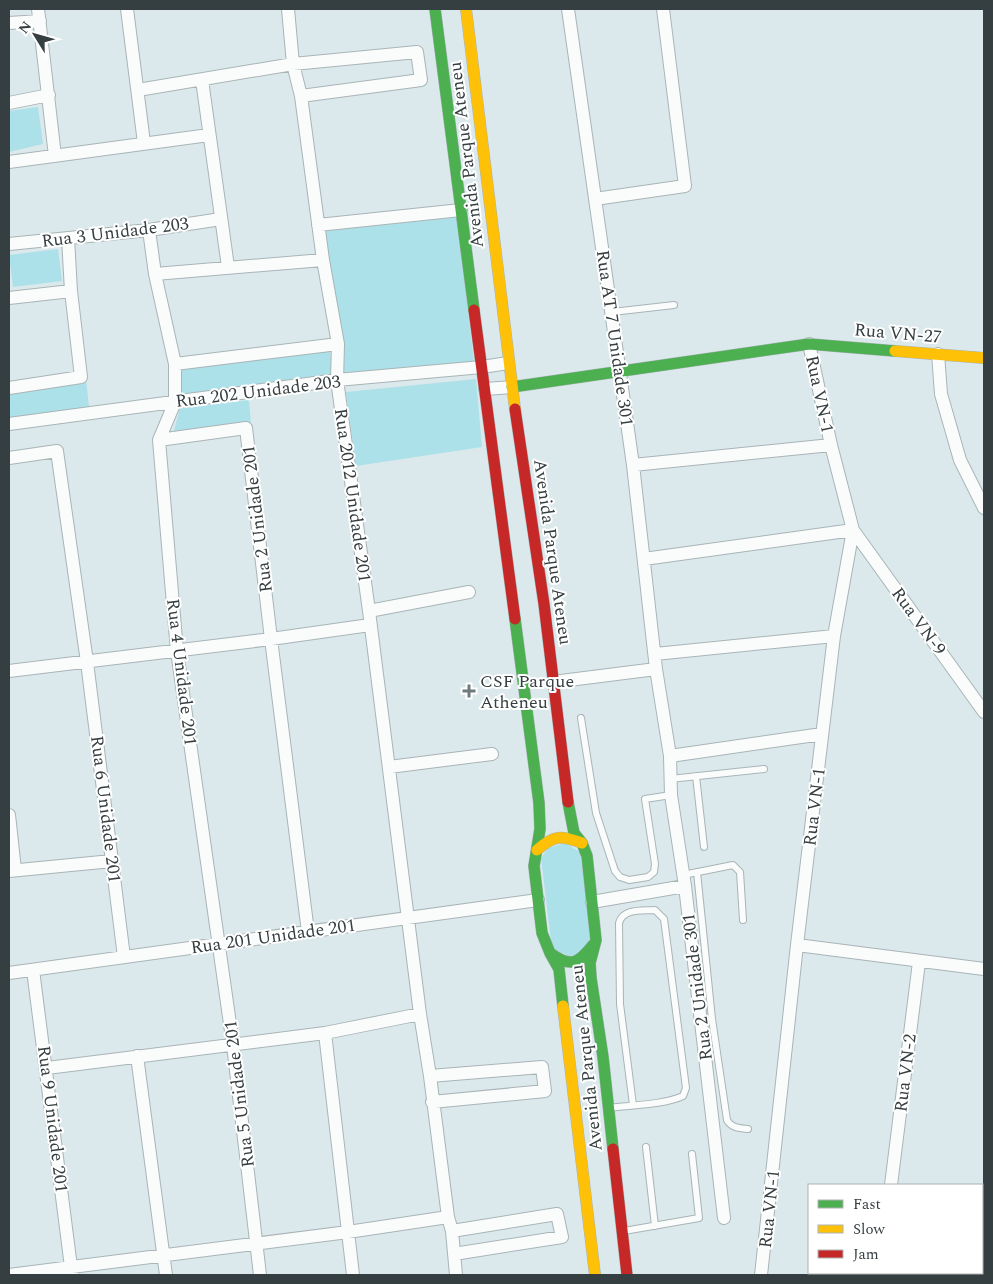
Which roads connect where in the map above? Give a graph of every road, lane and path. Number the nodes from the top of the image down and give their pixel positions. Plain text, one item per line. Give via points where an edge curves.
1 (127, 9) edge
2 (288, 9) edge
3 (435, 9) edge
4 (466, 9) edge
5 (568, 9) edge
6 (662, 9) edge
7 (39, 15) edge
8 (9, 23) edge
9 (293, 64) junction
10 (202, 80) junction
11 (138, 90) junction
12 (49, 95) junction
13 (300, 96) junction
14 (9, 103) edge
15 (209, 135) junction
16 (144, 143) junction
17 (55, 156) junction
18 (9, 162) edge
19 (595, 199) junction
20 (461, 210) junction
21 (221, 219) junction
22 (318, 226) junction
23 (149, 230) junction
24 (68, 238) junction
25 (9, 244) edge
26 (323, 260) junction
27 (228, 267) junction
28 (156, 274) junction
29 (72, 291) junction
30 (9, 298) edge
31 (674, 305) dead end
32 (612, 312) junction
33 (338, 344) junction
34 (809, 344) junction
35 (938, 354) junction
36 (984, 358) edge
37 (508, 363) junction
38 (175, 364) junction
39 (482, 367) junction
40 (620, 371) junction
41 (337, 380) junction
42 (512, 387) junction
43 (9, 388) edge
44 (484, 390) junction
45 (175, 402) junction
46 (9, 424) edge
47 (159, 440) junction
48 (831, 445) junction
49 (9, 458) edge
50 (633, 465) junction
51 (984, 508) edge
52 (853, 530) junction
53 (644, 560) junction
54 (470, 592) dead end
55 (369, 611) junction
56 (370, 625) junction
57 (834, 636) junction
58 (271, 639) junction
59 (177, 651) junction
60 (654, 654) junction
61 (87, 662) junction
62 (656, 669) junction
63 (9, 671) edge
64 (554, 682) junction
65 (984, 712) edge
66 (581, 718) dead end
67 (822, 734) junction
68 (492, 754) dead end
69 (670, 756) junction
70 (388, 766) junction
71 (764, 769) dead end
72 (696, 776) junction
73 (670, 779) junction
74 (671, 795) junction
75 (9, 815) edge
76 (582, 843) junction
77 (704, 847) dead end
78 (536, 850) junction
79 (112, 861) junction
80 (12, 871) edge
81 (697, 872) junction
82 (684, 880) junction
83 (538, 900) junction
84 (592, 902) junction
85 (408, 917) junction
86 (743, 920) dead end
87 (308, 932) junction
88 (596, 940) junction
89 (220, 944) junction
90 (797, 945) junction
91 (550, 953) junction
92 (124, 957) junction
93 (920, 962) junction
94 (984, 969) edge
95 (33, 970) junction
96 (9, 973) edge
97 (420, 1014) junction
98 (325, 1033) junction
99 (233, 1045) junction
100 (137, 1056) junction
101 (47, 1068) junction
102 (430, 1076) junction
103 (432, 1102) junction
104 (633, 1105) junction
105 (608, 1108) junction
106 (748, 1129) dead end
107 (646, 1147) dead end
108 (692, 1154) dead end
109 (891, 1184) edge
110 (448, 1217) junction
111 (724, 1218) dead end
112 (655, 1226) junction
113 (452, 1231) junction
114 (624, 1231) junction
115 (348, 1232) junction
116 (256, 1244) junction
117 (454, 1254) junction
118 (164, 1256) junction
119 (72, 1271) edge
120 (10, 1275) edge
121 (166, 1275) edge
122 (260, 1275) edge
123 (353, 1275) edge
124 (456, 1275) edge
125 (595, 1275) edge
126 (627, 1275) edge
127 (762, 1275) edge

1 - 11 street
2 - 9 street, Rua 2012 Unidade 201
3 - 20 street, Avenida Parque Ateneu
4 - 37 street, Avenida Parque Ateneu
5 - 19 street, Rua AT 7 Unidade 301
6 - 19 street via 685,186
7 - 8 street
7 - 12 street
9 - 10 street
9 - 13 street, Rua 2012 Unidade 201
9 - 13 street via 417,52 422,80
10 - 11 street
10 - 15 street
11 - 16 street
12 - 14 street
12 - 17 street
13 - 22 street, Rua 2012 Unidade 201
15 - 16 street
15 - 21 street
16 - 17 street
17 - 18 street
19 - 32 street, Rua AT 7 Unidade 301
20 - 22 street
20 - 39 street, Avenida Parque Ateneu
21 - 23 street, Rua 3 Unidade 203
21 - 27 street
22 - 26 street, Rua 2012 Unidade 201
23 - 24 street, Rua 3 Unidade 203
23 - 28 street
24 - 25 street, Rua 3 Unidade 203
24 - 29 street
26 - 27 street
26 - 33 street, Rua 2012 Unidade 201
27 - 28 street
28 - 38 street
29 - 30 street
29 - 43 street via 81,377
31 - 32 lane
32 - 40 street, Rua AT 7 Unidade 301
33 - 38 street
33 - 41 street, Rua 2012 Unidade 201
34 - 35 street, Rua VN-27
34 - 40 street, Rua VN-27
34 - 48 street, Rua VN-1
35 - 36 street, Rua VN-27
35 - 51 street via 941,394 960,460
37 - 39 street, Rua 202 Unidade 203
37 - 42 street, Avenida Parque Ateneu
38 - 45 street
39 - 41 street, Rua 202 Unidade 203
39 - 44 street, Avenida Parque Ateneu
40 - 42 street, Rua VN-27
40 - 50 street, Rua AT 7 Unidade 301
41 - 45 street, Rua 202 Unidade 203
41 - 55 street, Rua 2012 Unidade 201
42 - 44 street
42 - 64 street, Avenida Parque Ateneu
44 - 78 street, Avenida Parque Ateneu via 538,803 540,829
45 - 46 street, Rua 202 Unidade 203
45 - 47 street, Rua 4 Unidade 201
47 - 58 street, Rua 2 Unidade 201 via 246,428
47 - 59 street, Rua 4 Unidade 201
48 - 50 street
48 - 52 street, Rua VN-1
49 - 61 street, Rua 6 Unidade 201 via 57,452
50 - 53 street, Rua AT 7 Unidade 301
52 - 53 street
52 - 57 street, Rua VN-1
52 - 65 street, Rua VN-9
53 - 60 street, Rua AT 7 Unidade 301
54 - 55 street
55 - 56 street, Rua 2012 Unidade 201
56 - 58 street
56 - 70 street, Rua 2012 Unidade 201
57 - 60 street
57 - 67 street, Rua VN-1
58 - 59 street
58 - 87 street, Rua 2 Unidade 201
59 - 61 street
59 - 89 street, Rua 4 Unidade 201
60 - 62 street, Rua AT 7 Unidade 301
61 - 63 street
61 - 79 street, Rua 6 Unidade 201
62 - 64 street
62 - 69 street, Rua AT 7 Unidade 301
64 - 76 street, Avenida Parque Ateneu via 570,816 574,833
66 - 74 lane via 596,813 615,871 620,877 629,880 648,877 654,872 645,798
67 - 69 street
67 - 90 street, Rua VN-1
68 - 70 street
69 - 73 street, Rua 2 Unidade 301
70 - 85 street, Rua 2012 Unidade 201
71 - 72 lane
72 - 73 lane
72 - 77 lane
73 - 74 street, Rua 2 Unidade 301
74 - 82 street, Rua 2 Unidade 301
75 - 80 street
76 - 78 street via 566,836 550,838
76 - 84 street, Avenida Parque Ateneu via 588,856
78 - 83 street, Avenida Parque Ateneu via 534,866
79 - 80 street
79 - 92 street, Rua 6 Unidade 201
81 - 82 lane
81 - 86 lane via 733,865 738,868
81 - 106 lane via 712,1019 727,1120 735,1127
82 - 84 street
82 - 111 street, Rua 2 Unidade 301
83 - 85 street, Rua 201 Unidade 201
83 - 91 street, Avenida Parque Ateneu via 542,933
84 - 88 street, Avenida Parque Ateneu
85 - 87 street, Rua 201 Unidade 201
85 - 97 street, Rua 2012 Unidade 201
87 - 89 street, Rua 201 Unidade 201
88 - 91 street via 582,959 572,964 562,962
88 - 105 street, Avenida Parque Ateneu via 590,963 591,978
89 - 92 street, Rua 201 Unidade 201
89 - 99 street, Rua 5 Unidade 201
90 - 93 street
90 - 127 street, Rua VN-1
91 - 125 street, Avenida Parque Ateneu via 559,969
92 - 95 street, Rua 201 Unidade 201
93 - 94 street
93 - 109 street, Rua VN-2
95 - 96 street, Rua 201 Unidade 201
95 - 101 street, Rua 9 Unidade 201
97 - 98 street
97 - 102 street, Rua 2012 Unidade 201
98 - 99 street
98 - 115 street
99 - 100 street
99 - 116 street, Rua 5 Unidade 201
100 - 101 street
100 - 118 street
101 - 119 street, Rua 9 Unidade 201
102 - 103 street, Rua 2012 Unidade 201
102 - 103 street via 542,1066 545,1091
103 - 110 street, Rua 2012 Unidade 201
104 - 104 lane via 675,1100 683,1096 686,1088 664,919 655,910 626,913 619,923 620,1004
104 - 105 lane
105 - 114 street, Avenida Parque Ateneu
107 - 112 lane
108 - 112 lane via 699,1218
110 - 113 street, Rua 2012 Unidade 201
110 - 115 street
112 - 114 lane
113 - 117 street, Rua 2012 Unidade 201
113 - 117 street via 557,1214 562,1237
114 - 126 street, Avenida Parque Ateneu
115 - 116 street
115 - 123 street
116 - 118 street
116 - 122 street, Rua 5 Unidade 201
117 - 124 street, Rua 2012 Unidade 201
118 - 119 street
118 - 121 street
119 - 120 street

